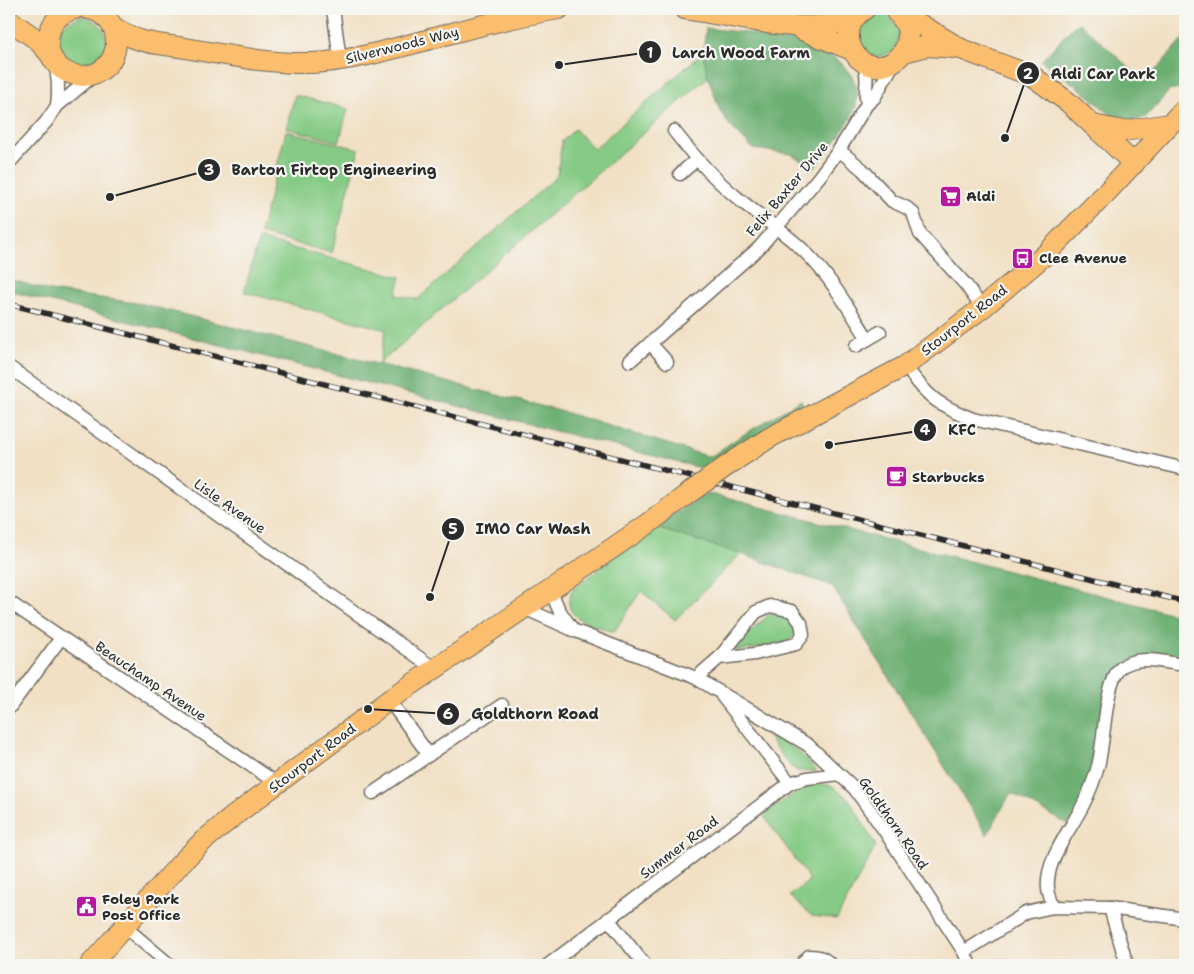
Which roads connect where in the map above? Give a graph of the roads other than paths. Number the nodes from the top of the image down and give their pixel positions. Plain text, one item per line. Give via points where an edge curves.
1 (88, 9) edge
2 (333, 9) edge
3 (691, 9) edge
4 (547, 10) edge
5 (862, 11) edge
6 (894, 11) edge
7 (67, 13) edge
8 (109, 18) edge
9 (9, 19) edge
10 (798, 27) junction
11 (154, 45) junction
12 (961, 49) junction
13 (857, 56) junction
14 (900, 56) junction
15 (52, 57) junction
16 (340, 60) junction
17 (103, 68) junction
18 (867, 104) junction
19 (57, 106) junction
20 (1185, 108) edge
21 (1170, 124) junction
22 (1091, 125) junction
23 (674, 131) dead end
24 (839, 150) junction
25 (696, 160) junction
26 (9, 163) edge
27 (1134, 164) junction
28 (680, 174) dead end
29 (777, 228) junction
30 (982, 308) junction
31 (880, 332) dead end
32 (868, 339) junction
33 (650, 343) junction
34 (856, 346) dead end
35 (630, 361) dead end
36 (667, 362) dead end
37 (905, 366) junction
38 (9, 367) edge
39 (1185, 469) edge
40 (550, 589) junction
41 (9, 602) edge
42 (524, 608) junction
43 (572, 630) junction
44 (61, 638) junction
45 (719, 658) junction
46 (1185, 665) edge
47 (435, 669) junction
48 (696, 678) junction
49 (717, 690) junction
50 (389, 700) junction
51 (502, 705) dead end
52 (9, 708) edge
53 (429, 755) junction
54 (839, 774) junction
55 (790, 783) junction
56 (278, 784) junction
57 (373, 794) dead end
58 (1053, 907) junction
59 (1110, 908) junction
60 (608, 919) junction
61 (1185, 919) edge
62 (125, 927) junction
63 (964, 952) junction
64 (90, 965) edge
65 (170, 965) edge
66 (548, 965) edge
67 (645, 965) edge
68 (801, 965) edge
69 (831, 965) edge
70 (970, 965) edge
71 (1127, 965) edge

1 - 8 main road, Silverwoods Way
2 - 16 street
3 - 10 main road
4 - 16 main road, Silverwoods Way
5 - 10 main road via 836,24
5 - 13 main road via 849,34
6 - 12 main road
6 - 14 main road via 908,30 908,41
7 - 9 main road via 45,20
7 - 15 main road via 52,25 48,44
8 - 11 main road, Silverwoods Way via 130,37
8 - 17 main road via 116,43 112,59
9 - 15 main road via 36,39
10 - 13 main road
11 - 16 main road, Silverwoods Way via 253,60 312,63
11 - 17 main road, Silverwoods Way via 121,56
12 - 14 main road via 927,46
12 - 22 main road via 1032,76 1054,91
13 - 14 main road via 871,65 881,66
13 - 18 street via 866,70
14 - 18 street, Felix Baxter Drive
15 - 17 main road via 60,68 74,75 89,75
15 - 19 street via 58,74
17 - 19 street
18 - 24 street, Felix Baxter Drive
19 - 26 street
20 - 21 main road, Stourport Road
21 - 22 main road via 1124,132
21 - 27 main road, Stourport Road
22 - 27 main road
23 - 25 street
24 - 29 street, Felix Baxter Drive
24 - 30 street via 892,201 913,213 920,234 966,285
25 - 28 street
25 - 29 street
27 - 30 main road, Stourport Road via 1046,254
29 - 32 street via 809,256
29 - 33 street, Felix Baxter Drive via 759,248
30 - 37 main road, Stourport Road
31 - 32 street
32 - 34 street
33 - 35 street, Felix Baxter Drive
33 - 36 street
37 - 39 street via 923,391 934,400 973,419
37 - 40 main road, Stourport Road, bridge via 769,438
38 - 47 street, Lisle Avenue
40 - 42 main road, Stourport Road
40 - 43 street
41 - 44 street, Beauchamp Avenue
42 - 43 street, Goldthorn Road
42 - 47 main road, Stourport Road
43 - 48 street, Goldthorn Road
44 - 52 street
44 - 56 street, Beauchamp Avenue
45 - 45 street via 756,612 770,606 792,611 802,622 803,635 796,644 755,654
45 - 48 street
46 - 58 street via 1140,660 1116,672 1098,766 1084,804 1048,875
47 - 50 main road, Stourport Road
48 - 49 street, Goldthorn Road
49 - 54 street, Goldthorn Road via 808,745
49 - 55 street, Goldthorn Road
50 - 53 street
50 - 56 main road, Stourport Road
51 - 53 street
53 - 57 street
54 - 55 street, Summer Road
54 - 63 street, Goldthorn Road via 854,788 884,830
55 - 60 street, Summer Road
56 - 62 main road, Stourport Road via 203,841
58 - 59 street
58 - 63 street via 1026,913
59 - 61 street
59 - 71 street
60 - 66 street, Summer Road
60 - 67 street
62 - 64 main road, Stourport Road
62 - 65 street
63 - 70 street, Goldthorn Road
68 - 69 street via 809,956 818,956

